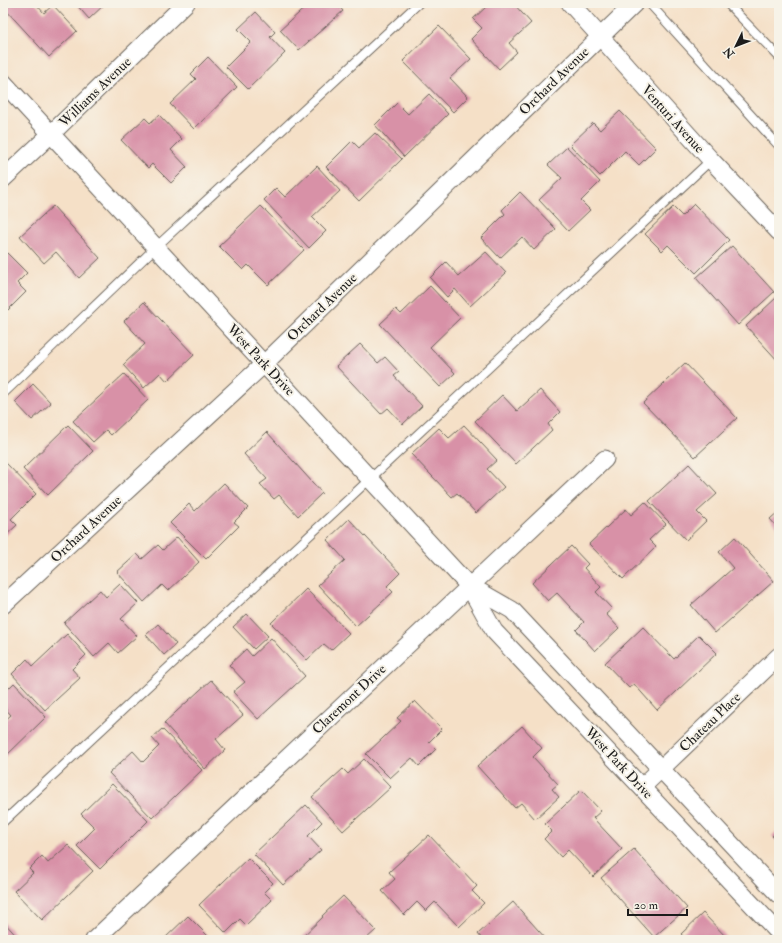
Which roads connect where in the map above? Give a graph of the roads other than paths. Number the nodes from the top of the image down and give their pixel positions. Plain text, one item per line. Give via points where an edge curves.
1 (186, 3) edge
2 (419, 3) edge
3 (570, 3) edge
4 (636, 3) edge
5 (649, 3) edge
6 (727, 3) edge
7 (600, 36) junction
8 (779, 57) edge
9 (3, 82) edge
10 (51, 134) junction
11 (779, 146) edge
12 (711, 160) junction
13 (3, 179) edge
14 (779, 232) edge
15 (156, 247) junction
16 (264, 364) junction
17 (3, 394) edge
18 (605, 459) dead end
19 (370, 478) junction
20 (469, 586) junction
21 (3, 605) edge
22 (779, 656) edge
23 (661, 769) junction
24 (642, 787) junction
25 (3, 822) edge
26 (779, 895) edge
27 (779, 933) edge
28 (94, 940) edge

1 - 10 street, Williams Avenue
2 - 15 lane
3 - 7 street, Venturi Avenue
4 - 7 street, Orchard Avenue
5 - 11 lane
6 - 8 lane
7 - 12 street, Venturi Avenue
7 - 16 street, Orchard Avenue
9 - 10 street, West Park Drive
10 - 13 street, Williams Avenue
10 - 15 street, West Park Drive
12 - 14 street, Venturi Avenue
12 - 19 lane
15 - 16 street, West Park Drive
15 - 17 lane
16 - 19 street, West Park Drive
16 - 21 street, Orchard Avenue
18 - 20 street, Claremont Drive
19 - 20 street, West Park Drive
19 - 25 lane
20 - 23 street, West Park Drive via 512,610
20 - 24 street, West Park Drive via 494,631
20 - 28 street, Claremont Drive
22 - 23 street, Chateau Place
23 - 24 street, Chateau Place
23 - 26 street, West Park Drive
24 - 27 street, West Park Drive

